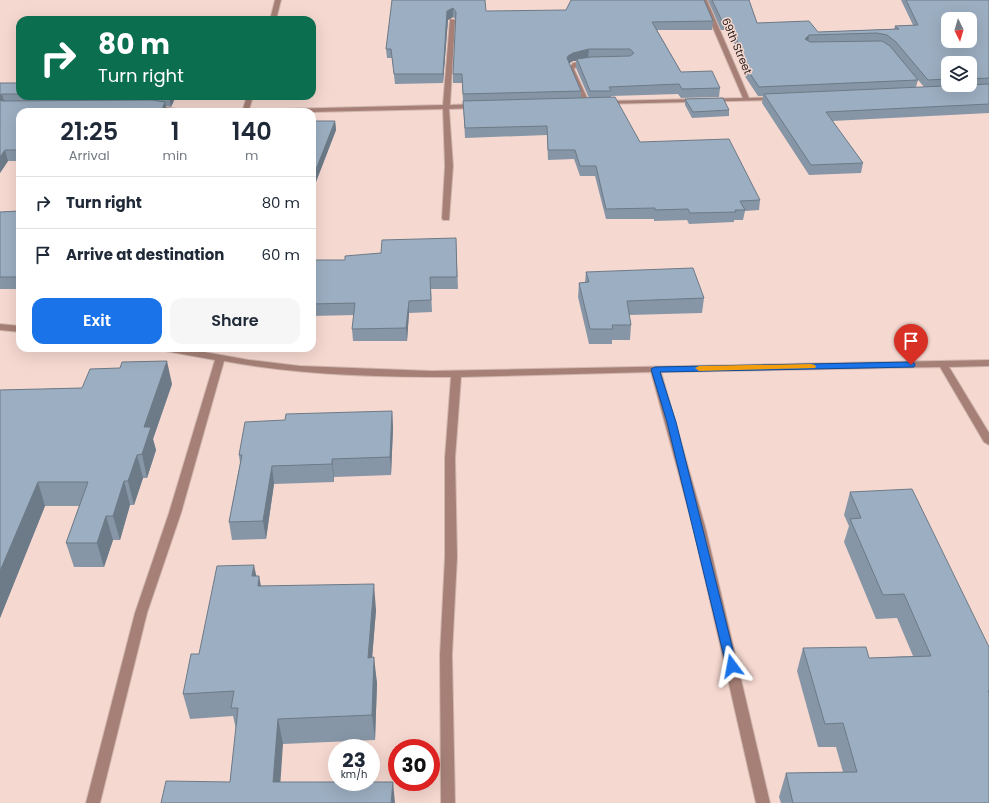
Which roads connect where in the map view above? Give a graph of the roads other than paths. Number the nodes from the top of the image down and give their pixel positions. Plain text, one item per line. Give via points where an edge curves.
1 (278, 0) edge
2 (704, 0) edge
3 (274, 16) edge
4 (452, 20) edge
5 (596, 62) edge
6 (786, 99) edge
7 (748, 100) junction
8 (594, 103) edge
9 (602, 103) edge
10 (579, 104) edge
11 (587, 104) junction
12 (485, 106) edge
13 (146, 107) edge
14 (446, 107) junction
15 (159, 108) edge
16 (316, 110) edge
17 (446, 218) dead end
18 (0, 326) edge
19 (16, 328) edge
20 (194, 352) edge
21 (220, 358) junction
22 (989, 363) edge
23 (943, 364) junction
24 (655, 369) junction
25 (456, 374) junction
26 (989, 442) edge
27 (93, 803) edge
28 (448, 803) edge
29 (762, 803) edge

1 - 3 street
2 - 7 street, 69th Street
4 - 14 street
5 - 11 street via 575,64 571,69
6 - 7 street
7 - 9 street
8 - 11 street
10 - 11 street
12 - 14 street
13 - 15 street
14 - 16 street
14 - 17 street via 449,166
18 - 19 street
20 - 21 street
21 - 25 street via 300,369
21 - 27 street via 142,613
22 - 23 street
23 - 24 street
23 - 26 street
24 - 25 street
24 - 29 street via 671,422 725,636
25 - 28 street via 450,458 451,557 446,656

